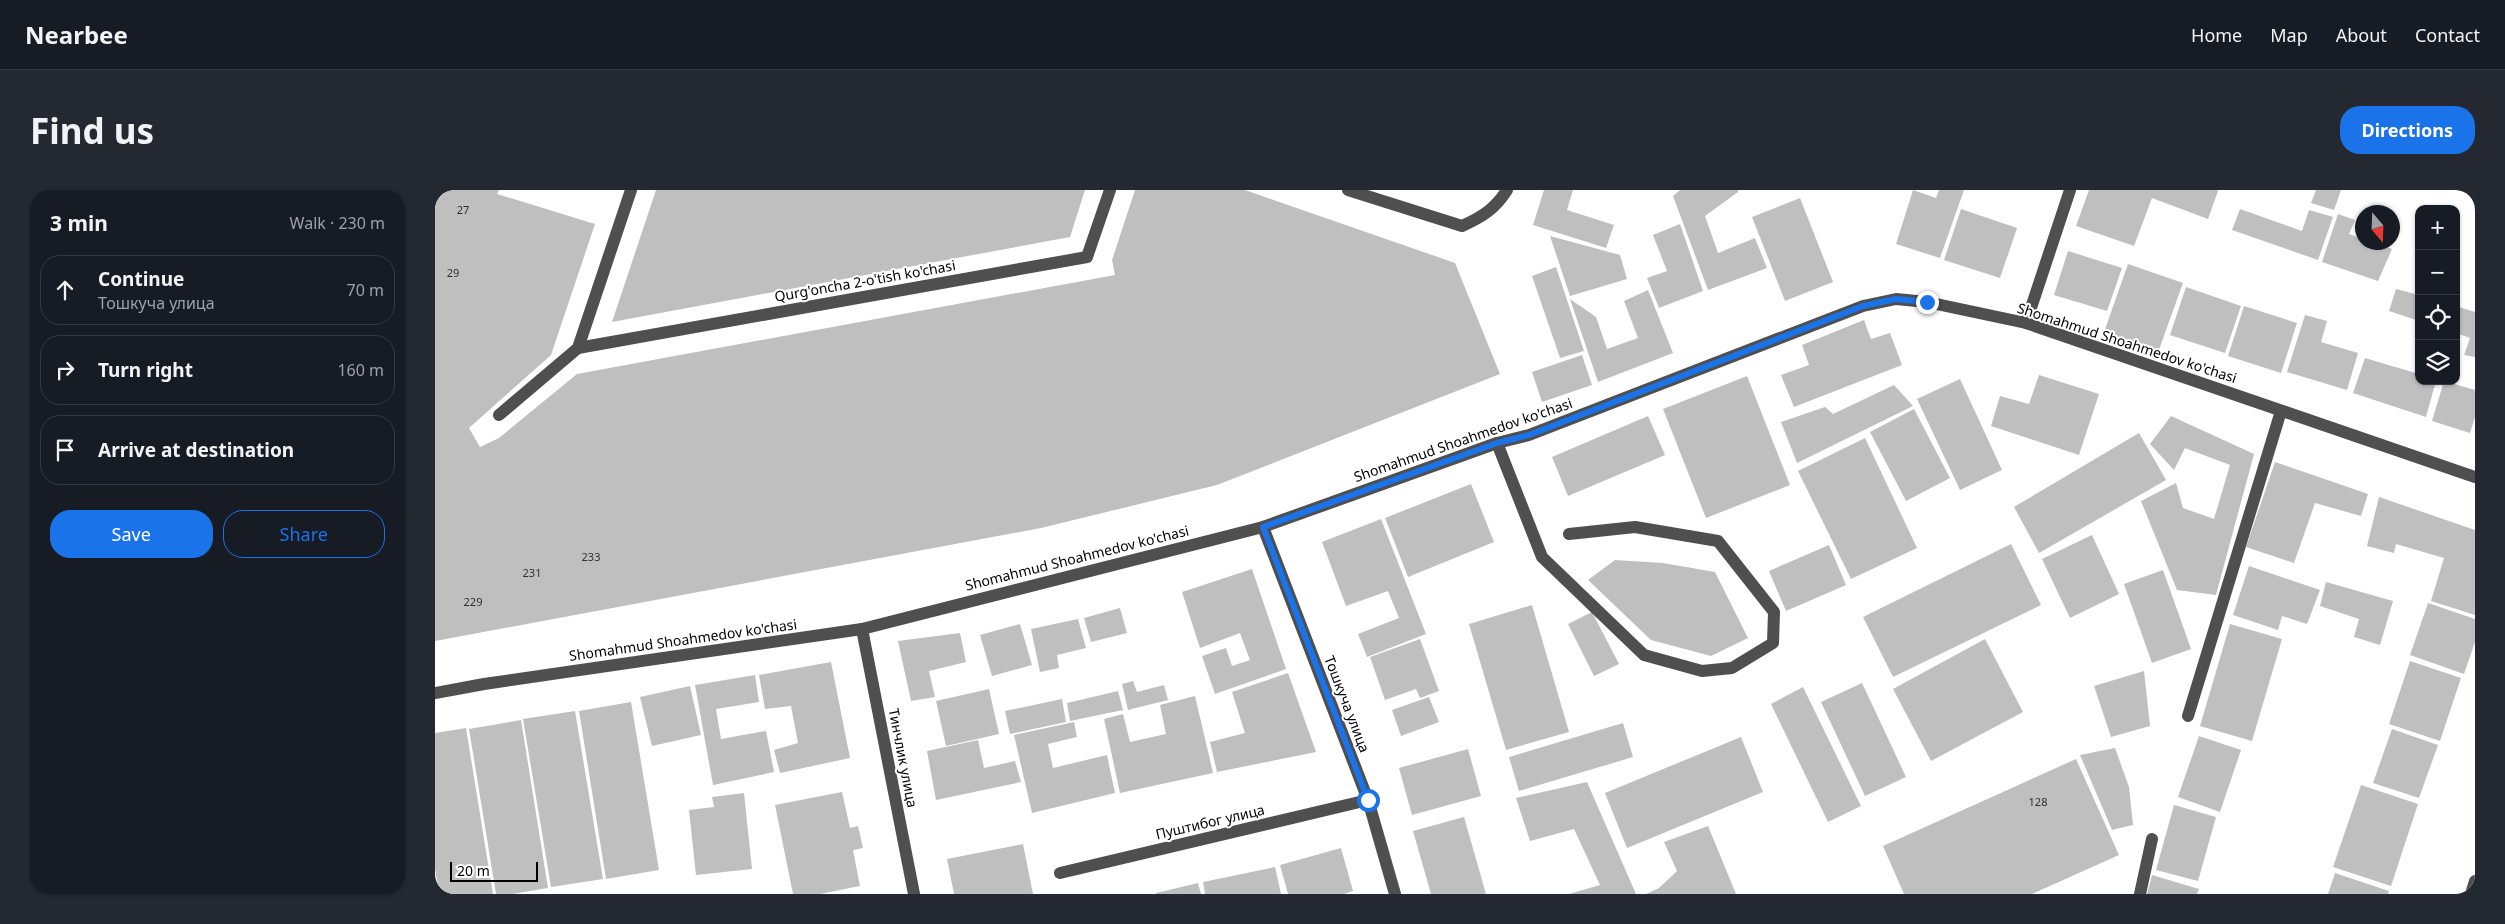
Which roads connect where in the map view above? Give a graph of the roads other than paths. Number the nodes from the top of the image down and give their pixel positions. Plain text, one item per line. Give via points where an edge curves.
1 (631, 190) edge
2 (1110, 190) edge
3 (1348, 190) edge
4 (1507, 190) edge
5 (2071, 190) edge
6 (2026, 323) junction
7 (578, 348) junction
8 (2281, 411) junction
9 (499, 415) dead end
10 (1497, 443) junction
11 (2475, 477) edge
12 (1263, 527) junction
13 (1569, 534) dead end
14 (862, 629) junction
15 (435, 694) edge
16 (2188, 716) dead end
17 (1368, 800) junction
18 (2151, 840) dead end
19 (1060, 873) dead end
20 (2475, 882) edge
21 (914, 894) edge
22 (1395, 894) edge
23 (2139, 894) edge
24 (2471, 894) edge

1 - 7 street
2 - 7 street, Qurg'oncha 2-o'tish ko'chasi via 1087,256
3 - 4 street via 1462,226 1483,217 1499,203
5 - 6 street
6 - 8 street, Shomahmud Shoahmedov ko'chasi
6 - 10 street, Shomahmud Shoahmedov ko'chasi via 1927,302 1896,299 1863,306 1529,435
7 - 9 street
8 - 11 street, Shomahmud Shoahmedov ko'chasi
8 - 16 street
10 - 12 street, Shomahmud Shoahmedov ko'chasi
10 - 13 street via 1542,557 1645,654 1702,671 1717,670 1732,668 1773,643 1774,612 1718,541 1635,527
12 - 14 street, Shomahmud Shoahmedov ko'chasi
12 - 17 street, Тошкуча улица
14 - 15 street, Shomahmud Shoahmedov ko'chasi via 493,682
14 - 21 street, Тинчлик улица
17 - 19 street, Пуштибог улица
17 - 22 street, Тошкуча улица
18 - 23 street
20 - 24 street

